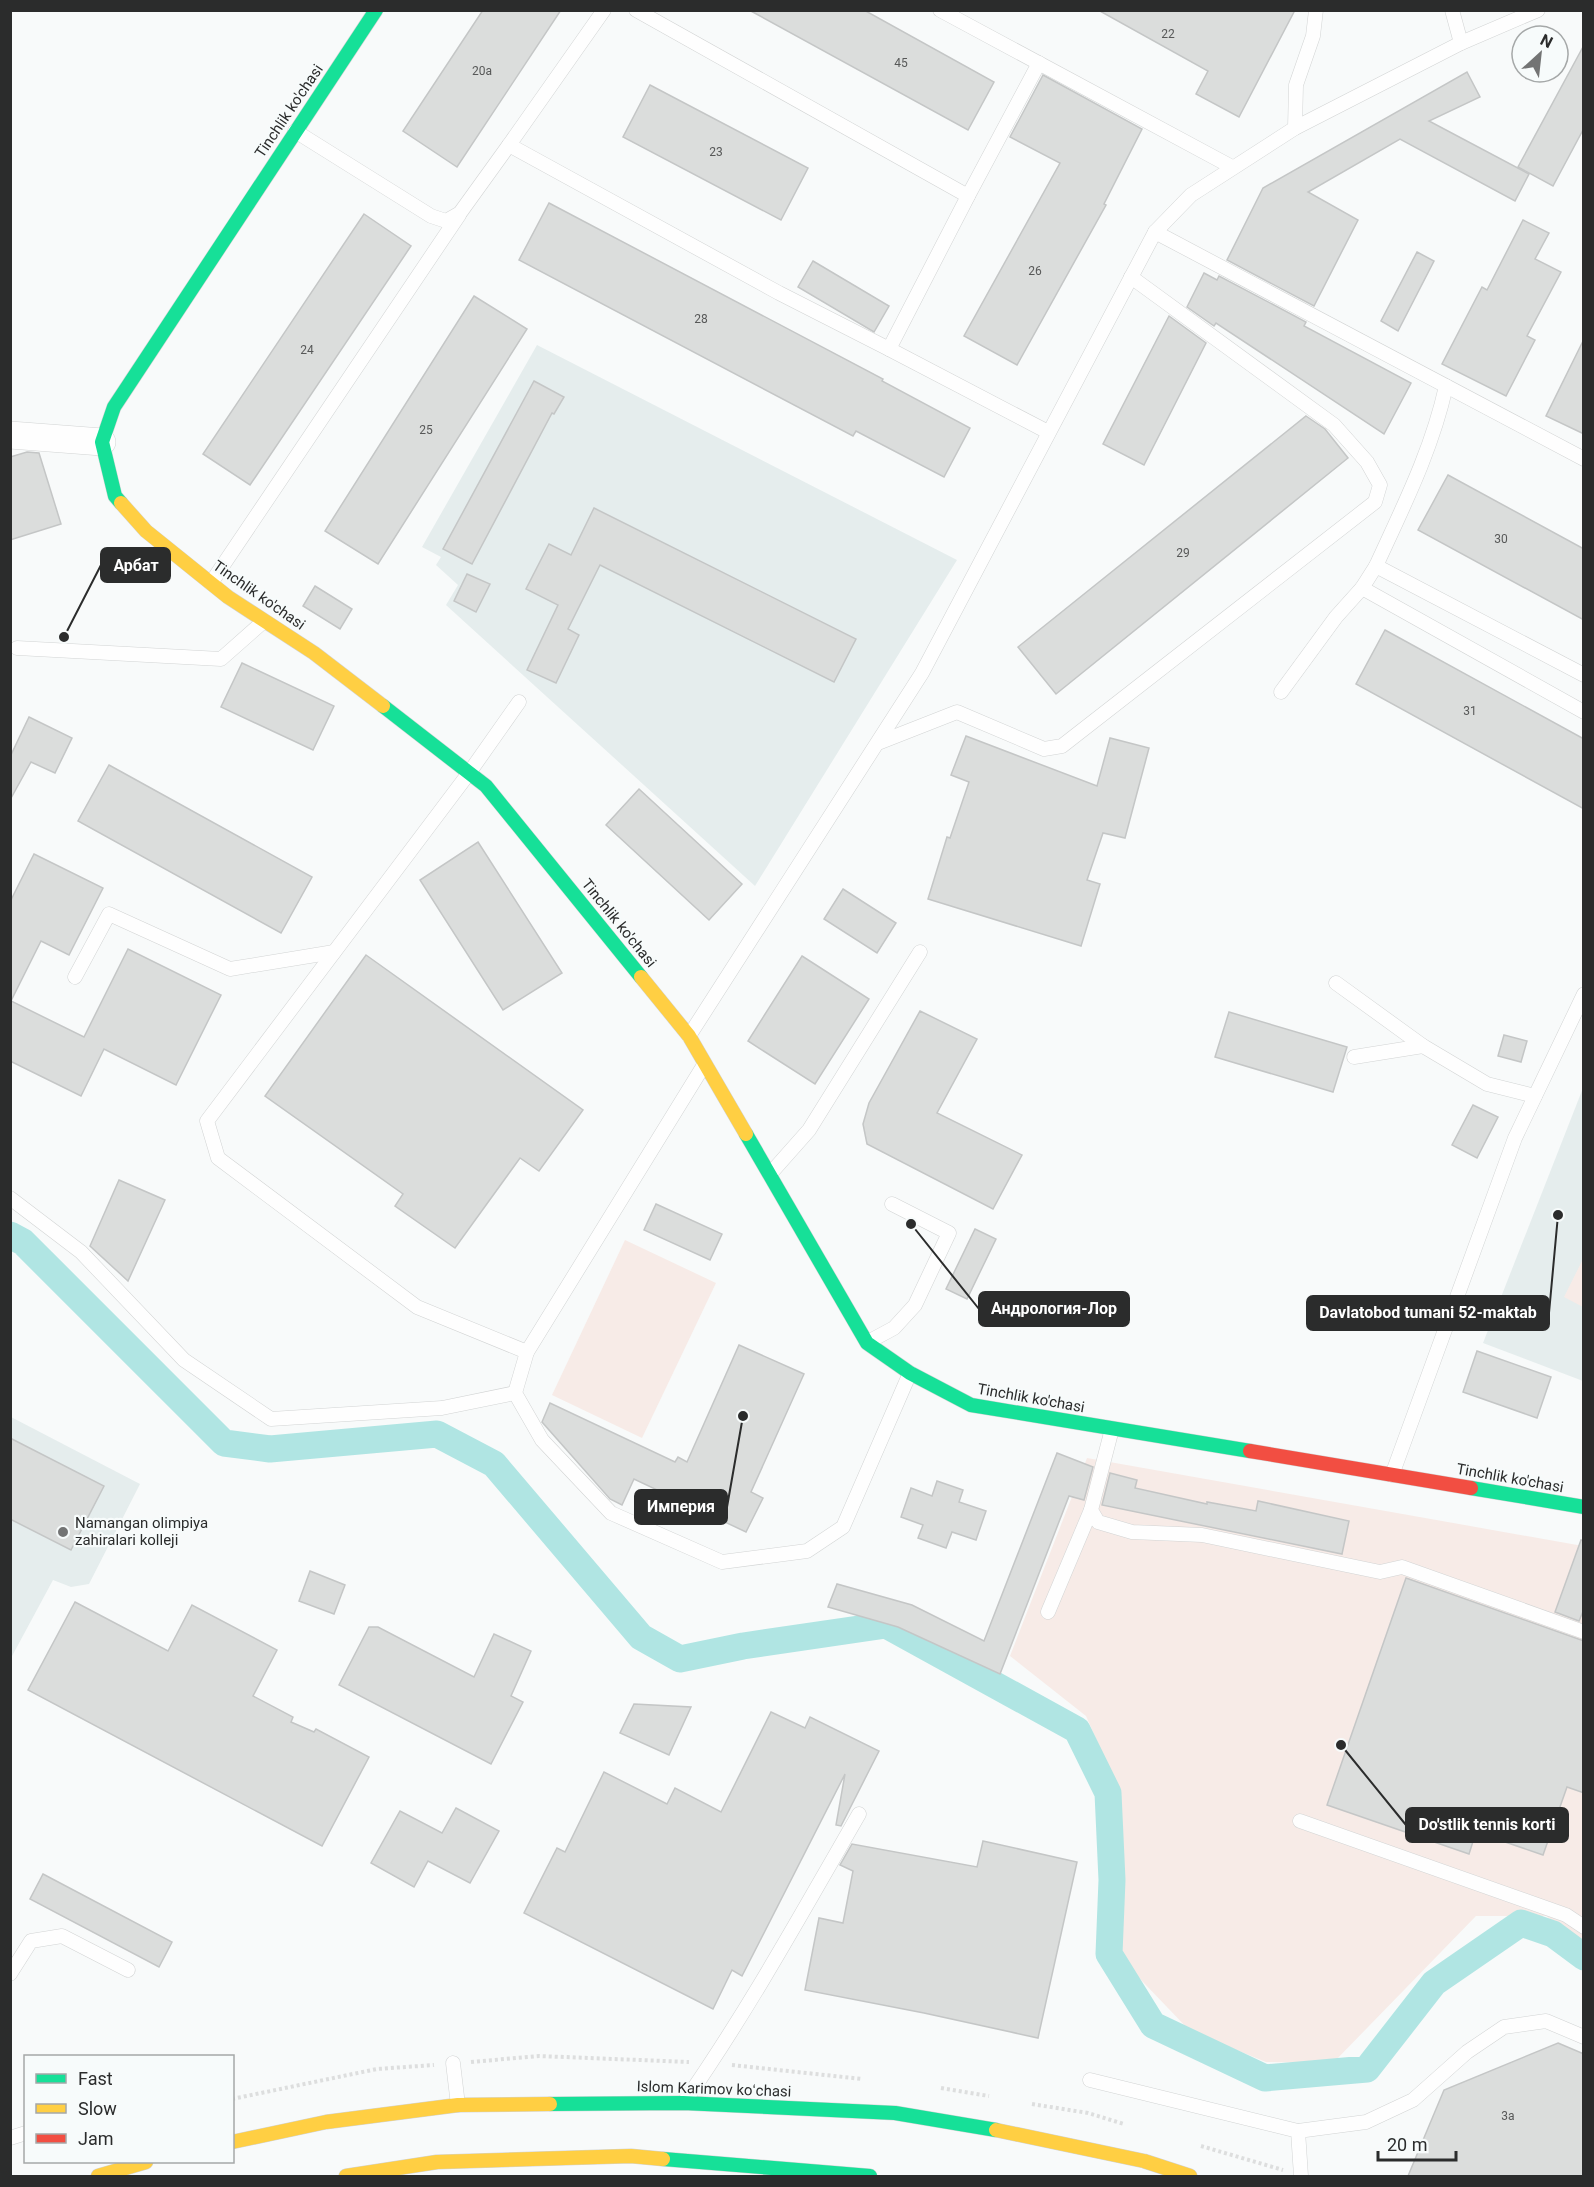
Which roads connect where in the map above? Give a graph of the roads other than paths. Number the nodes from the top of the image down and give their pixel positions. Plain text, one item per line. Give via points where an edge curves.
1 (376, 10) edge
2 (604, 10) edge
3 (636, 10) edge
4 (940, 10) edge
5 (1316, 10) edge
6 (1452, 10) edge
7 (1538, 10) edge
8 (1461, 43) junction
9 (1039, 63) junction
10 (1295, 128) junction
11 (295, 131) junction
12 (509, 145) junction
13 (1232, 167) junction
14 (968, 196) junction
15 (460, 213) junction
16 (1155, 232) junction
17 (1131, 277) junction
18 (889, 349) junction
19 (1446, 386) junction
20 (1048, 432) junction
21 (10, 435) edge
22 (102, 442) junction
23 (1584, 459) edge
24 (1376, 566) junction
25 (211, 583) junction
26 (1362, 588) junction
27 (264, 621) junction
28 (17, 648) dead end
29 (1584, 675) edge
30 (1281, 692) dead end
31 (519, 702) dead end
32 (1584, 712) edge
33 (879, 743) junction
34 (469, 773) junction
35 (334, 952) junction
36 (920, 952) dead end
37 (75, 976) dead end
38 (1336, 983) dead end
39 (1584, 994) edge
40 (689, 1036) junction
41 (1424, 1046) junction
42 (1354, 1057) dead end
43 (705, 1063) junction
44 (1535, 1096) junction
45 (769, 1174) junction
46 (10, 1198) edge
47 (892, 1204) dead end
48 (867, 1343) junction
49 (527, 1352) junction
50 (910, 1373) junction
51 (515, 1393) junction
52 (1112, 1429) junction
53 (1392, 1474) junction
54 (1584, 1507) edge
55 (1091, 1510) junction
56 (1048, 1612) dead end
57 (1584, 1632) edge
58 (859, 1814) dead end
59 (1300, 1821) dead end
60 (1584, 1927) edge
61 (128, 1970) dead end
62 (10, 1974) edge
63 (1584, 2037) edge
64 (453, 2063) dead end
65 (1090, 2080) dead end
66 (683, 2103) junction
67 (458, 2105) junction
68 (1298, 2131) junction
69 (234, 2142) edge
70 (494, 2159) junction
71 (143, 2163) edge
72 (98, 2176) edge
73 (346, 2176) edge
74 (495, 2176) edge
75 (861, 2176) edge
76 (1190, 2176) edge
77 (1301, 2176) edge

1 - 11 street, Tinchlik ko'chasi
2 - 12 lane
3 - 14 lane
4 - 9 lane
5 - 10 lane via 1313,36 1296,84
6 - 8 lane
7 - 8 lane
8 - 10 lane
9 - 13 lane
9 - 14 lane
10 - 13 lane
11 - 15 lane via 430,216 446,221
11 - 22 street, Tinchlik ko'chasi via 114,407
12 - 15 lane
12 - 18 lane
13 - 16 lane via 1191,195
14 - 18 lane
15 - 25 lane
16 - 17 lane
16 - 19 lane
17 - 20 lane
17 - 33 lane via 1334,425 1367,462 1380,485 1375,502 1062,746 1044,749 957,712
18 - 20 lane
19 - 23 lane
19 - 24 lane via 1422,468
20 - 33 lane via 922,673
21 - 22 street
22 - 25 street, Tinchlik ko'chasi via 115,496 146,531
24 - 26 lane
24 - 29 lane
25 - 27 street, Tinchlik ko'chasi
26 - 30 lane
26 - 32 lane
27 - 28 lane via 221,659
27 - 34 street, Tinchlik ko'chasi via 314,653
31 - 34 lane
33 - 40 lane
34 - 35 lane
34 - 40 street, Tinchlik ko'chasi via 486,786
35 - 37 lane via 230,969 109,914
35 - 49 lane via 207,1121 218,1158 417,1307
36 - 45 lane via 809,1130
38 - 41 lane
39 - 44 lane
40 - 43 street, Tinchlik ko'chasi
41 - 42 lane
41 - 44 lane via 1487,1084
43 - 45 street, Tinchlik ko'chasi
43 - 49 lane
44 - 53 lane via 1515,1138
45 - 48 street, Tinchlik ko'chasi
46 - 51 lane via 81,1252 184,1360 271,1419 442,1408
47 - 48 lane via 949,1233 915,1305 894,1328
48 - 50 street, Tinchlik ko'chasi
49 - 51 lane
50 - 51 lane via 843,1527 807,1551 722,1562 611,1513 542,1440
50 - 52 street, Tinchlik ko'chasi via 971,1405
52 - 53 street, Tinchlik ko'chasi
52 - 55 lane
53 - 54 street, Tinchlik ko'chasi
55 - 56 lane
55 - 57 lane via 1098,1522 1132,1532 1203,1534 1380,1572 1402,1567
58 - 66 lane via 784,1945
59 - 60 lane via 1566,1915
61 - 62 lane via 62,1936 32,1941
63 - 68 lane via 1546,2021 1504,2028 1467,2052 1413,2100 1366,2122
64 - 67 lane
65 - 68 lane
66 - 67 street, Islom Karimov koʻchasi
66 - 76 street, Islom Karimov koʻchasi via 895,2113 1021,2134 1144,2161
67 - 69 street, Islom Karimov koʻchasi via 326,2122
68 - 77 lane
70 - 73 street via 437,2162
70 - 74 lane
70 - 75 street via 631,2161
71 - 72 street

